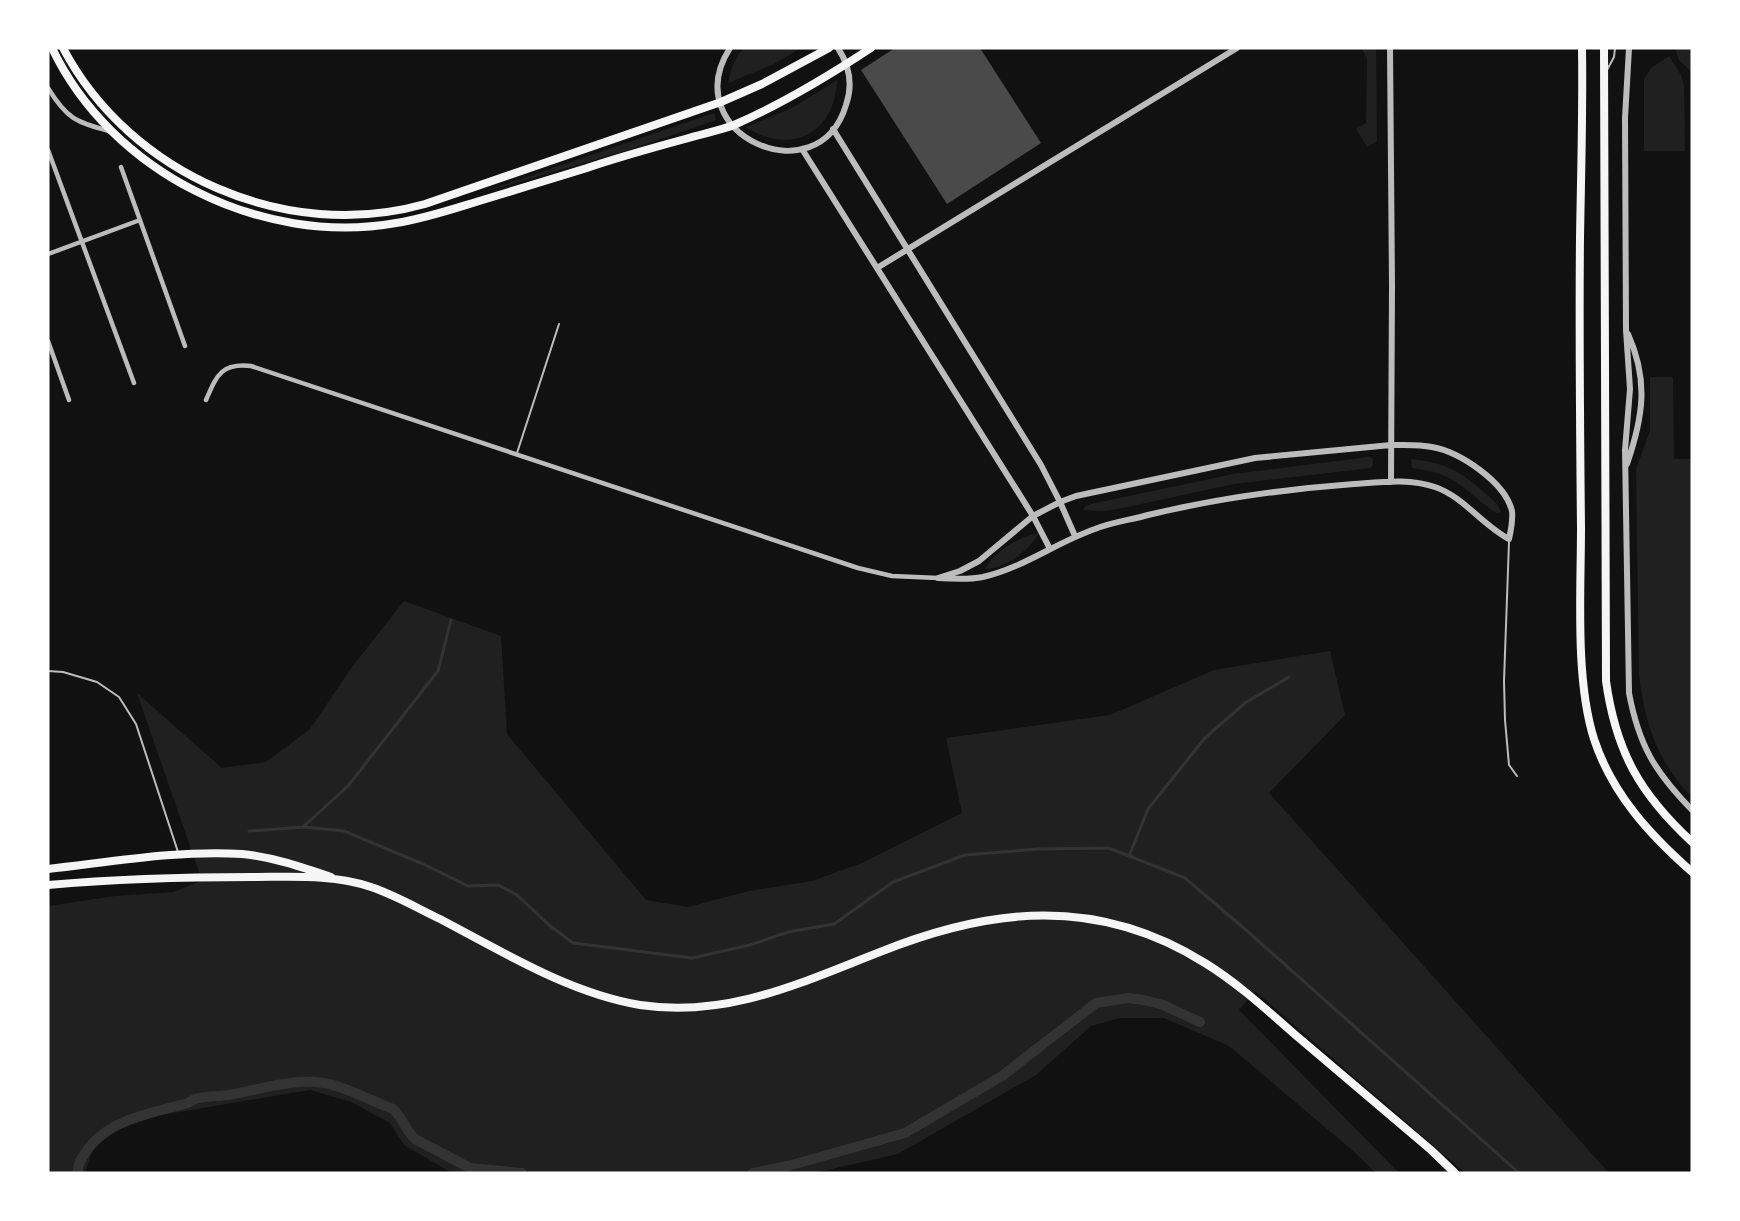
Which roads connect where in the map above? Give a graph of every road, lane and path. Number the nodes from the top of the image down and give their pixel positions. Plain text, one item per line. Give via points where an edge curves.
1 (52, 48) edge
2 (730, 48) edge
3 (829, 48) edge
4 (838, 48) edge
5 (871, 48) edge
6 (1237, 48) edge
7 (1390, 48) edge
8 (1582, 48) edge
9 (1604, 48) edge
10 (1614, 48) edge
11 (1629, 48) edge
12 (66, 49) edge
13 (846, 64) junction
14 (1605, 73) junction
15 (48, 88) edge
16 (56, 101) junction
17 (721, 102) junction
18 (48, 105) edge
19 (732, 125) junction
20 (833, 129) junction
21 (111, 131) junction
22 (802, 149) junction
23 (48, 150) edge
24 (121, 167) dead end
25 (140, 220) junction
26 (82, 242) junction
27 (908, 249) junction
28 (48, 254) edge
29 (877, 268) junction
30 (560, 324) dead end
31 (1626, 330) junction
32 (48, 341) edge
33 (185, 346) dead end
34 (134, 383) dead end
35 (69, 400) dead end
36 (206, 400) dead end
37 (1391, 445) junction
38 (517, 453) junction
39 (1625, 470) junction
40 (1391, 482) junction
41 (1060, 502) junction
42 (1033, 516) junction
43 (1075, 536) junction
44 (1509, 539) junction
45 (1050, 549) junction
46 (938, 578) junction
47 (48, 671) edge
48 (1516, 776) dead end
49 (1692, 810) edge
50 (1692, 842) edge
51 (179, 855) junction
52 (48, 869) edge
53 (1692, 872) edge
54 (341, 880) junction
55 (48, 885) edge
56 (1455, 1173) edge

1 - 21 main road via 85,101
2 - 17 street via 720,71
3 - 17 main road
4 - 13 street
5 - 13 main road
6 - 27 street
7 - 37 street
8 - 53 main road via 1581,626 1586,699 1595,741 1617,788 1645,826
9 - 14 main road
10 - 14 lane via 1614,57
11 - 31 street via 1625,118
12 - 17 main road via 91,91 113,117 159,157 241,197 286,210 324,215 383,213 425,204
13 - 19 main road
13 - 20 street via 848,99
14 - 50 main road via 1606,681 1618,737 1628,760 1655,803
15 - 16 street
16 - 18 street
16 - 21 street via 75,120
17 - 19 street
19 - 21 main road via 433,215 395,224 330,227 264,217 218,201 166,175
19 - 22 street via 743,137 764,148
20 - 22 street
20 - 27 street
22 - 29 street
23 - 26 street
24 - 25 street
25 - 26 street
25 - 33 street
26 - 28 street
26 - 34 street
27 - 29 street
27 - 41 street
29 - 42 street
30 - 38 lane
31 - 39 street via 1630,388
31 - 39 street via 1636,357 1642,393 1639,429
32 - 35 street
36 - 38 street via 223,370 235,364 251,366
37 - 40 street
37 - 41 street via 1255,458
37 - 44 street via 1433,447 1477,468 1508,501 1512,519
38 - 46 street via 858,568 892,576
39 - 49 street via 1631,702 1637,730 1653,765
40 - 43 street via 1317,487 1213,502
40 - 44 street via 1423,484 1446,492
41 - 42 street
41 - 43 street
42 - 45 street
42 - 46 street via 979,561
43 - 45 street
44 - 48 lane via 1504,710 1509,765
45 - 46 street via 982,577
47 - 51 lane via 97,682 119,697 136,724
51 - 52 main road
51 - 54 main road via 242,854 268,858
54 - 55 main road via 170,877
54 - 56 main road via 400,899 579,988 641,1005 672,1007 705,1008 777,993 901,943 975,921 1049,914 1125,926 1167,942 1241,988

